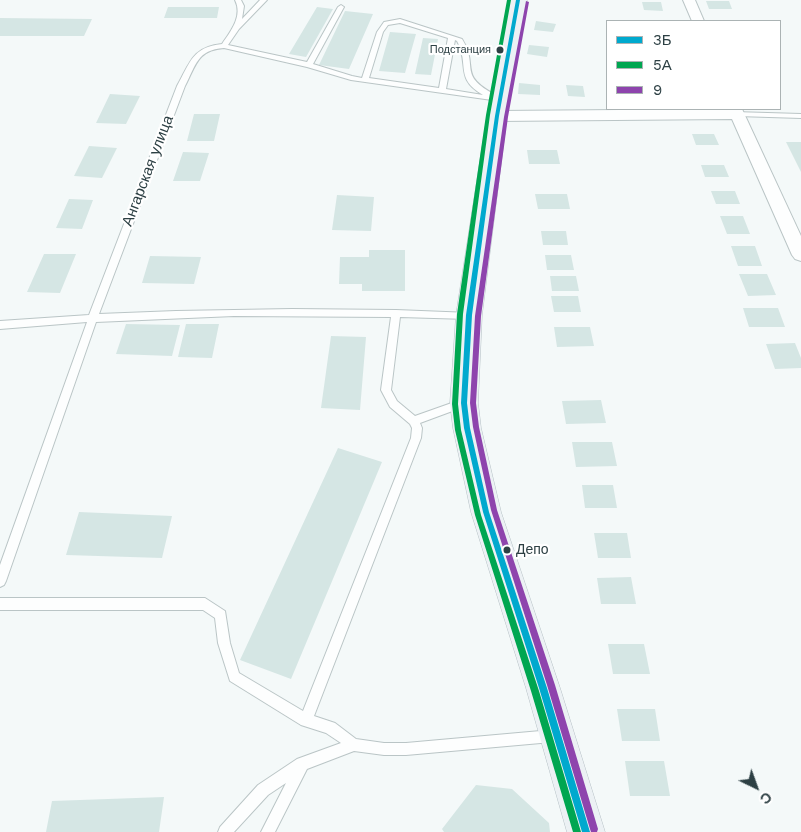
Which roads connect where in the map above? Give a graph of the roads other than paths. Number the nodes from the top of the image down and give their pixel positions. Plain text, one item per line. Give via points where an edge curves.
1 (238, 0) edge
2 (518, 0) edge
3 (689, 0) edge
4 (261, 1) edge
5 (341, 7) dead end
6 (698, 20) edge
7 (237, 28) junction
8 (452, 37) junction
9 (224, 46) junction
10 (308, 65) junction
11 (365, 80) junction
12 (442, 90) junction
13 (498, 108) junction
14 (606, 109) edge
15 (657, 110) edge
16 (736, 111) edge
17 (801, 116) edge
18 (801, 256) edge
19 (396, 313) junction
20 (469, 316) junction
21 (93, 317) junction
22 (0, 325) edge
23 (464, 403) junction
24 (414, 421) junction
25 (0, 581) edge
26 (0, 604) edge
27 (306, 720) junction
28 (556, 736) junction
29 (354, 745) junction
30 (302, 764) junction
31 (225, 832) edge
32 (268, 832) edge
33 (586, 832) edge

1 - 7 lane via 241,6
2 - 13 main road
3 - 6 street
4 - 7 lane
5 - 10 lane
7 - 9 lane
8 - 11 lane via 400,21 386,23 380,32
8 - 12 lane
8 - 13 lane via 464,46 466,72 475,88
9 - 10 lane, Ангарская улица
9 - 21 lane, Ангарская улица via 212,47 198,54 181,86
10 - 11 lane, Ангарская улица
11 - 12 lane, Ангарская улица
12 - 13 lane, Ангарская улица
13 - 14 street
13 - 20 main road
15 - 16 street
16 - 17 lane
16 - 18 street
19 - 20 lane
19 - 21 lane via 239,312
19 - 24 lane via 386,390 399,410
20 - 23 main road
21 - 22 lane
21 - 25 lane, Ангарская улица
23 - 24 lane
23 - 28 main road via 486,512
24 - 27 lane via 416,438
26 - 27 lane via 205,604 221,615 224,643 234,677
27 - 29 lane via 330,728
28 - 29 lane via 406,749
28 - 33 main road
29 - 30 lane
30 - 31 lane via 263,790
30 - 32 lane

